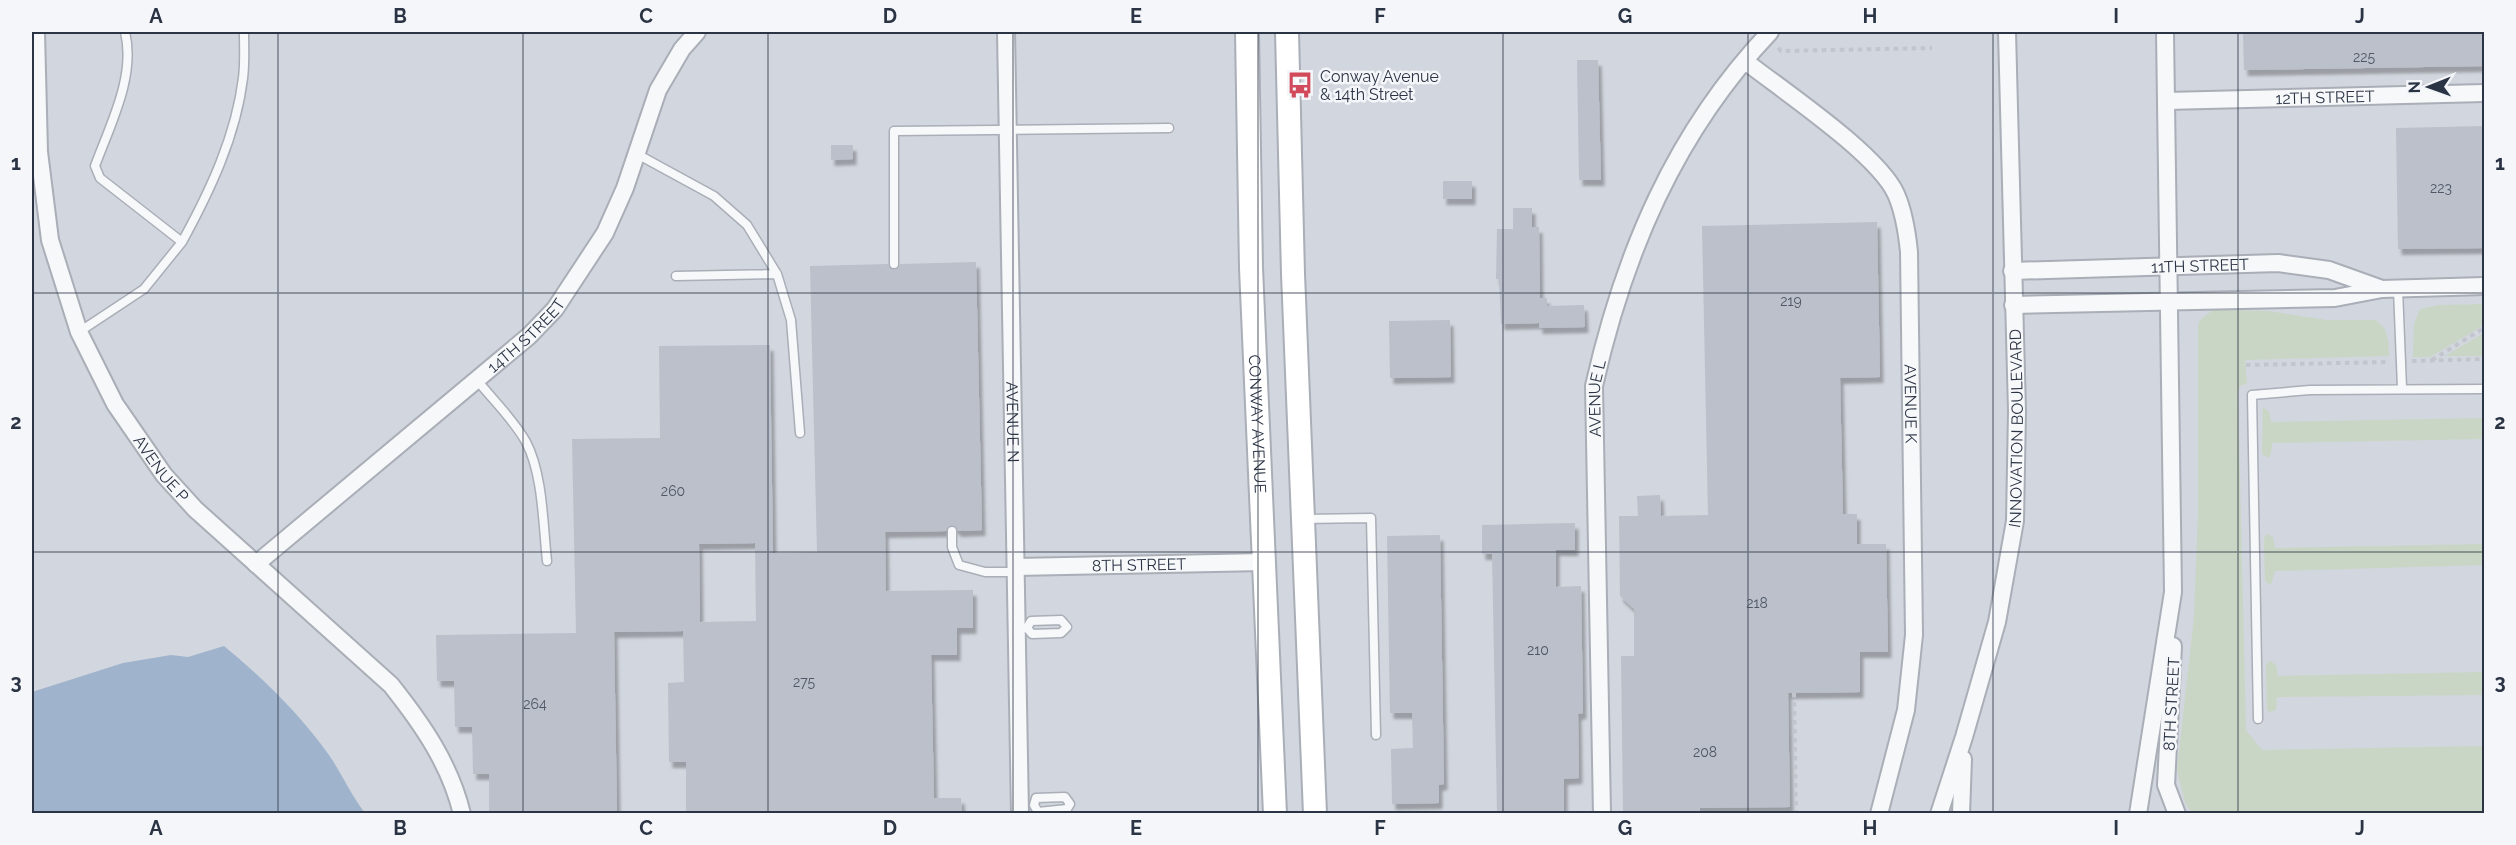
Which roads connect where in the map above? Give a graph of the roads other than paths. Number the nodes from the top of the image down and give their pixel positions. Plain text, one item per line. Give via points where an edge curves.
1 (36, 32) edge
2 (125, 32) edge
3 (244, 32) edge
4 (696, 32) edge
5 (1006, 32) edge
6 (1247, 32) edge
7 (1287, 32) edge
8 (2007, 32) edge
9 (2165, 32) edge
10 (1767, 35) edge
11 (1744, 61) junction
12 (2484, 93) edge
13 (2166, 101) junction
14 (1168, 128) dead end
15 (1007, 130) junction
16 (637, 154) junction
17 (182, 242) junction
18 (894, 264) dead end
19 (2168, 265) junction
20 (2012, 271) junction
21 (777, 274) junction
22 (676, 276) dead end
23 (2484, 286) edge
24 (2390, 289) junction
25 (2168, 302) junction
26 (2013, 304) junction
27 (79, 332) junction
28 (477, 380) junction
29 (2402, 388) junction
30 (2484, 389) edge
31 (800, 433) dead end
32 (1303, 519) junction
33 (952, 531) dead end
34 (547, 561) dead end
35 (1264, 562) junction
36 (256, 564) junction
37 (1016, 569) junction
38 (2173, 592) junction
39 (2258, 720) dead end
40 (1376, 735) dead end
41 (1964, 737) junction
42 (2139, 806) edge
43 (1024, 808) edge
44 (462, 813) edge
45 (1275, 813) edge
46 (1315, 813) edge
47 (1602, 813) edge
48 (1879, 813) edge
49 (1939, 813) edge
50 (1961, 813) edge
51 (2132, 813) edge
52 (2177, 813) edge

1 - 27 street, AVENUE P via 42,194 61,281
2 - 17 lane via 128,43 123,89 96,166 100,178
3 - 17 lane via 243,78 228,140 207,195
4 - 16 street, 14TH STREET via 658,90
5 - 15 street, AVENUE N
6 - 35 street, CONWAY AVENUE via 1251,268
7 - 32 street
8 - 20 street, INNOVATION BOULEVARD
9 - 13 street
10 - 11 street, AVENUE L
11 - 47 street, AVENUE L via 1693,127 1659,189 1606,333 1594,386
11 - 48 street, AVENUE K via 1878,167 1896,192 1905,221 1909,252 1914,635 1906,710
12 - 13 street, 12TH STREET
13 - 19 street
14 - 15 lane
15 - 18 lane via 894,131
15 - 37 street, AVENUE N
16 - 21 lane via 714,195 747,225
16 - 28 street, 14TH STREET via 605,234 580,275 529,336
17 - 27 lane via 144,289
19 - 20 street, 11TH STREET
19 - 24 street, 11TH STREET via 2278,263 2329,270
19 - 25 street
20 - 26 street, INNOVATION BOULEVARD
21 - 22 lane
21 - 31 lane via 791,320
23 - 24 street, 11TH STREET
24 - 25 street, 11TH STREET via 2335,298
24 - 29 lane
25 - 26 street, 11TH STREET
25 - 38 street
26 - 41 street, INNOVATION BOULEVARD via 2017,411 2015,521 1997,622
27 - 36 street, AVENUE P via 115,404 151,458 195,509
28 - 34 lane via 526,442 534,462
28 - 36 street, 14TH STREET
29 - 30 lane
29 - 39 lane via 2252,395
32 - 40 lane via 1371,518
32 - 46 street
33 - 37 lane via 952,547 959,566 985,572
35 - 37 street, 8TH STREET
35 - 45 street, CONWAY AVENUE
36 - 44 street, AVENUE P via 391,685 418,718 441,757
37 - 43 street, AVENUE N via 1022,628
38 - 42 street
38 - 52 street, 8TH STREET via 2173,686 2166,785
41 - 49 street, INNOVATION BOULEVARD
41 - 50 street
42 - 51 street

